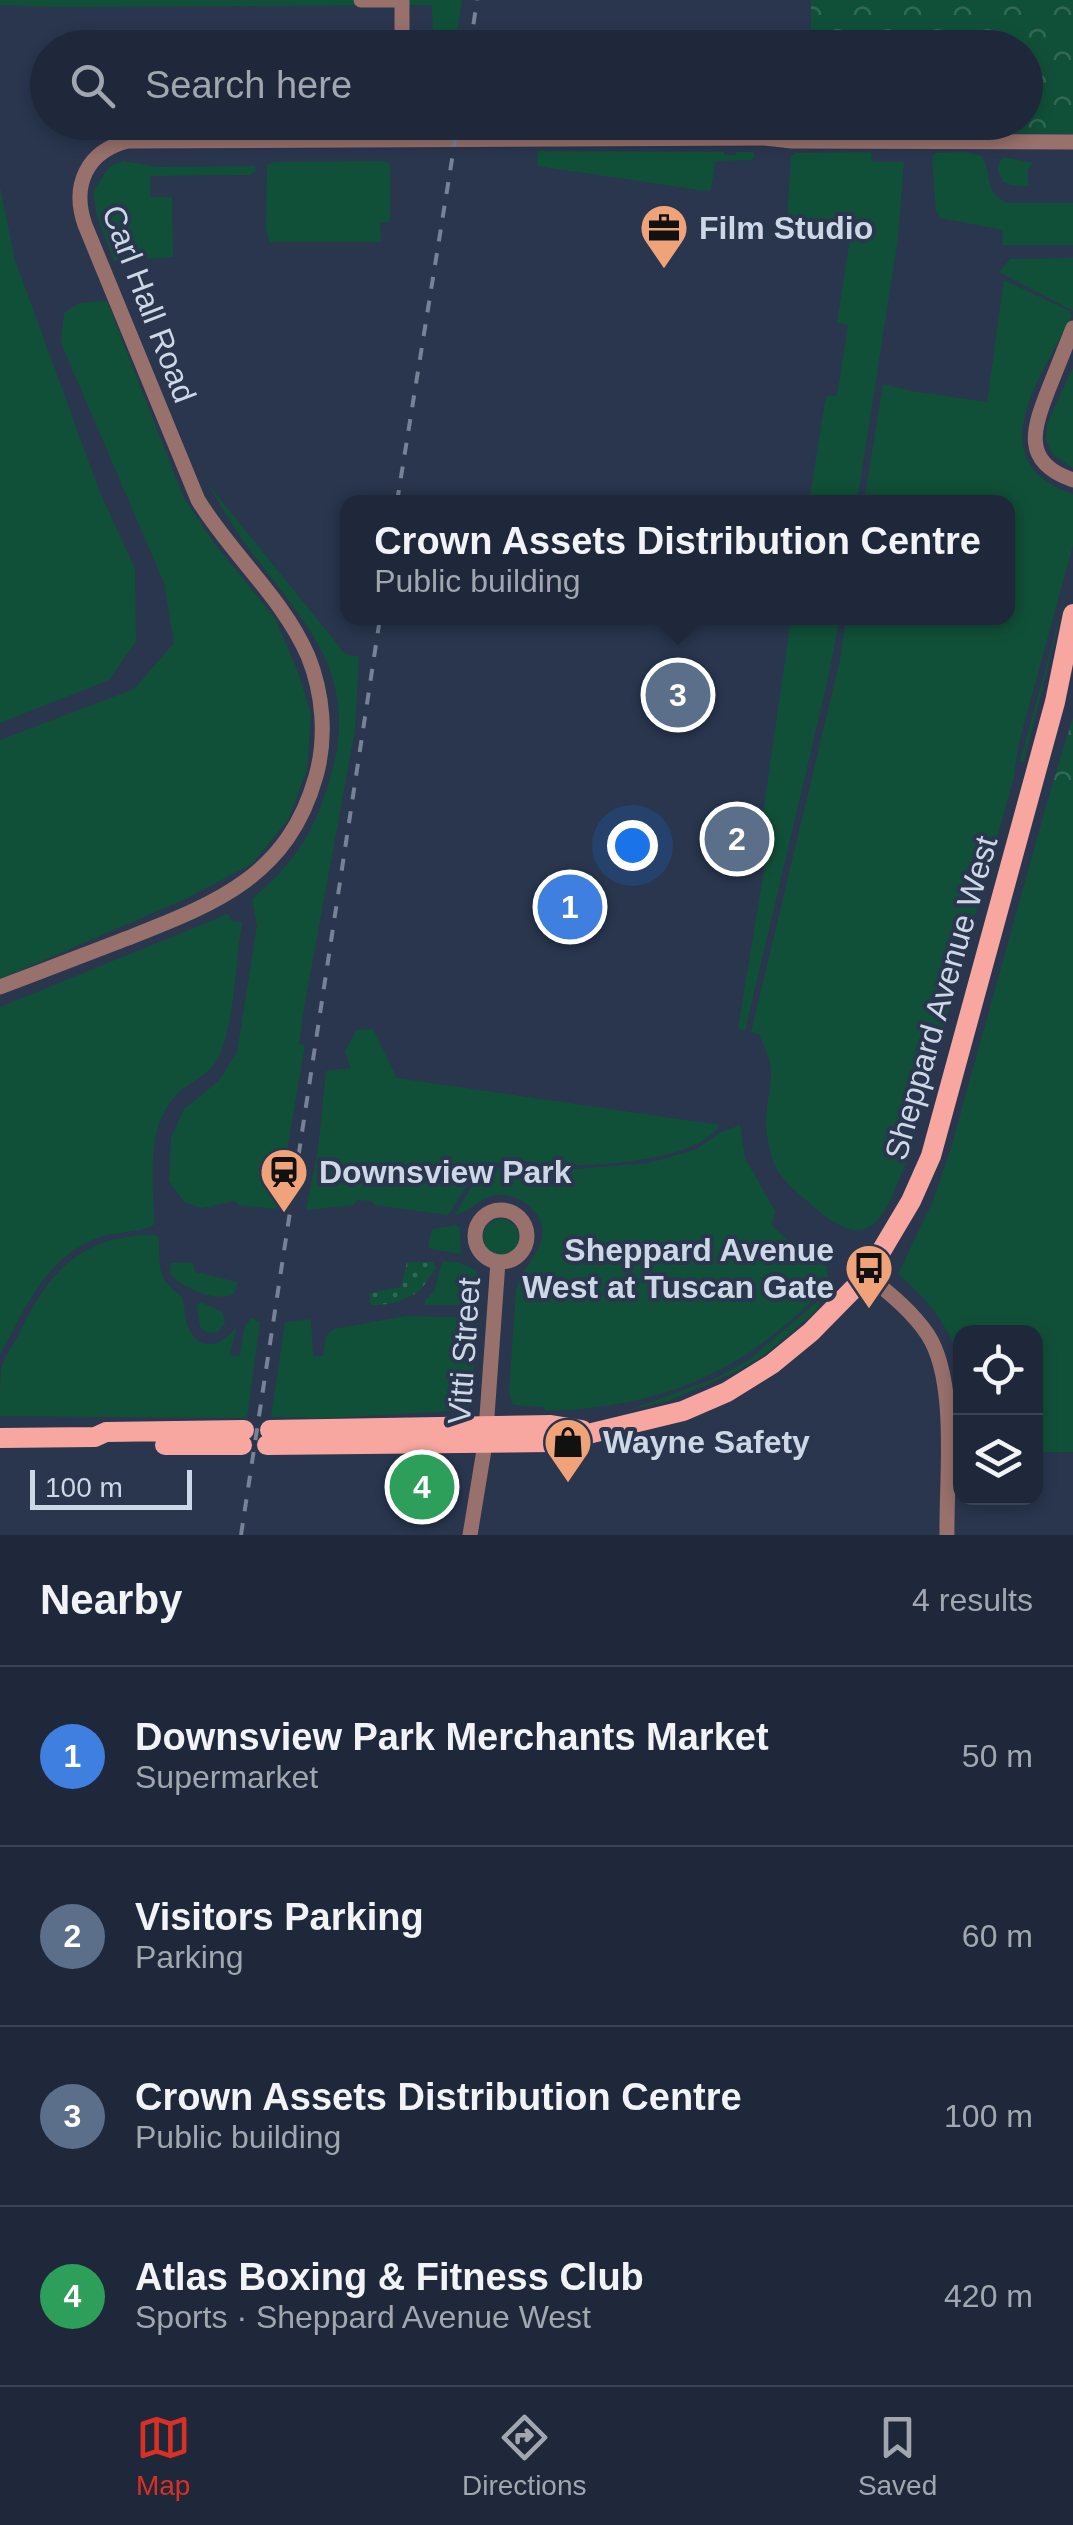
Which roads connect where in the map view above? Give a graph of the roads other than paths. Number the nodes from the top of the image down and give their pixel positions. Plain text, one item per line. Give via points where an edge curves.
1 (362, 0) edge
2 (402, 30) edge
3 (526, 140) edge
4 (793, 140) edge
5 (406, 141) joint
6 (1073, 142) edge
7 (1073, 328) edge
8 (1073, 352) edge
9 (1047, 393) junction
10 (1073, 480) edge
11 (1073, 614) edge
12 (1073, 649) edge
13 (1054, 702) junction
14 (0, 988) edge
15 (498, 1262) dead end
16 (867, 1274) junction
17 (485, 1436) junction
18 (268, 1437) dead end
19 (0, 1438) edge
20 (243, 1438) dead end
21 (470, 1535) edge
22 (947, 1535) edge

1 - 2 street via 402,0
3 - 5 street, Carl Hall Road
4 - 6 street, Carl Hall Road
5 - 14 street, Carl Hall Road via 128,140 106,148 84,171 82,215 192,486 308,656 321,708 320,752 312,790 292,830 272,860 240,888
7 - 9 street
8 - 9 street
9 - 10 street via 1035,424 1036,451 1048,468
11 - 13 main road, Sheppard Avenue West
12 - 13 main road, Sheppard Avenue West
13 - 16 main road, Sheppard Avenue West via 931,1156
15 - 17 street, Vitti Street
16 - 17 main road, Sheppard Avenue West via 811,1332 727,1392 666,1416 591,1431 551,1425
16 - 22 street via 920,1324 945,1375
17 - 18 main road, Sheppard Avenue West
17 - 21 street, Vitti Street
19 - 20 main road via 106,1432

